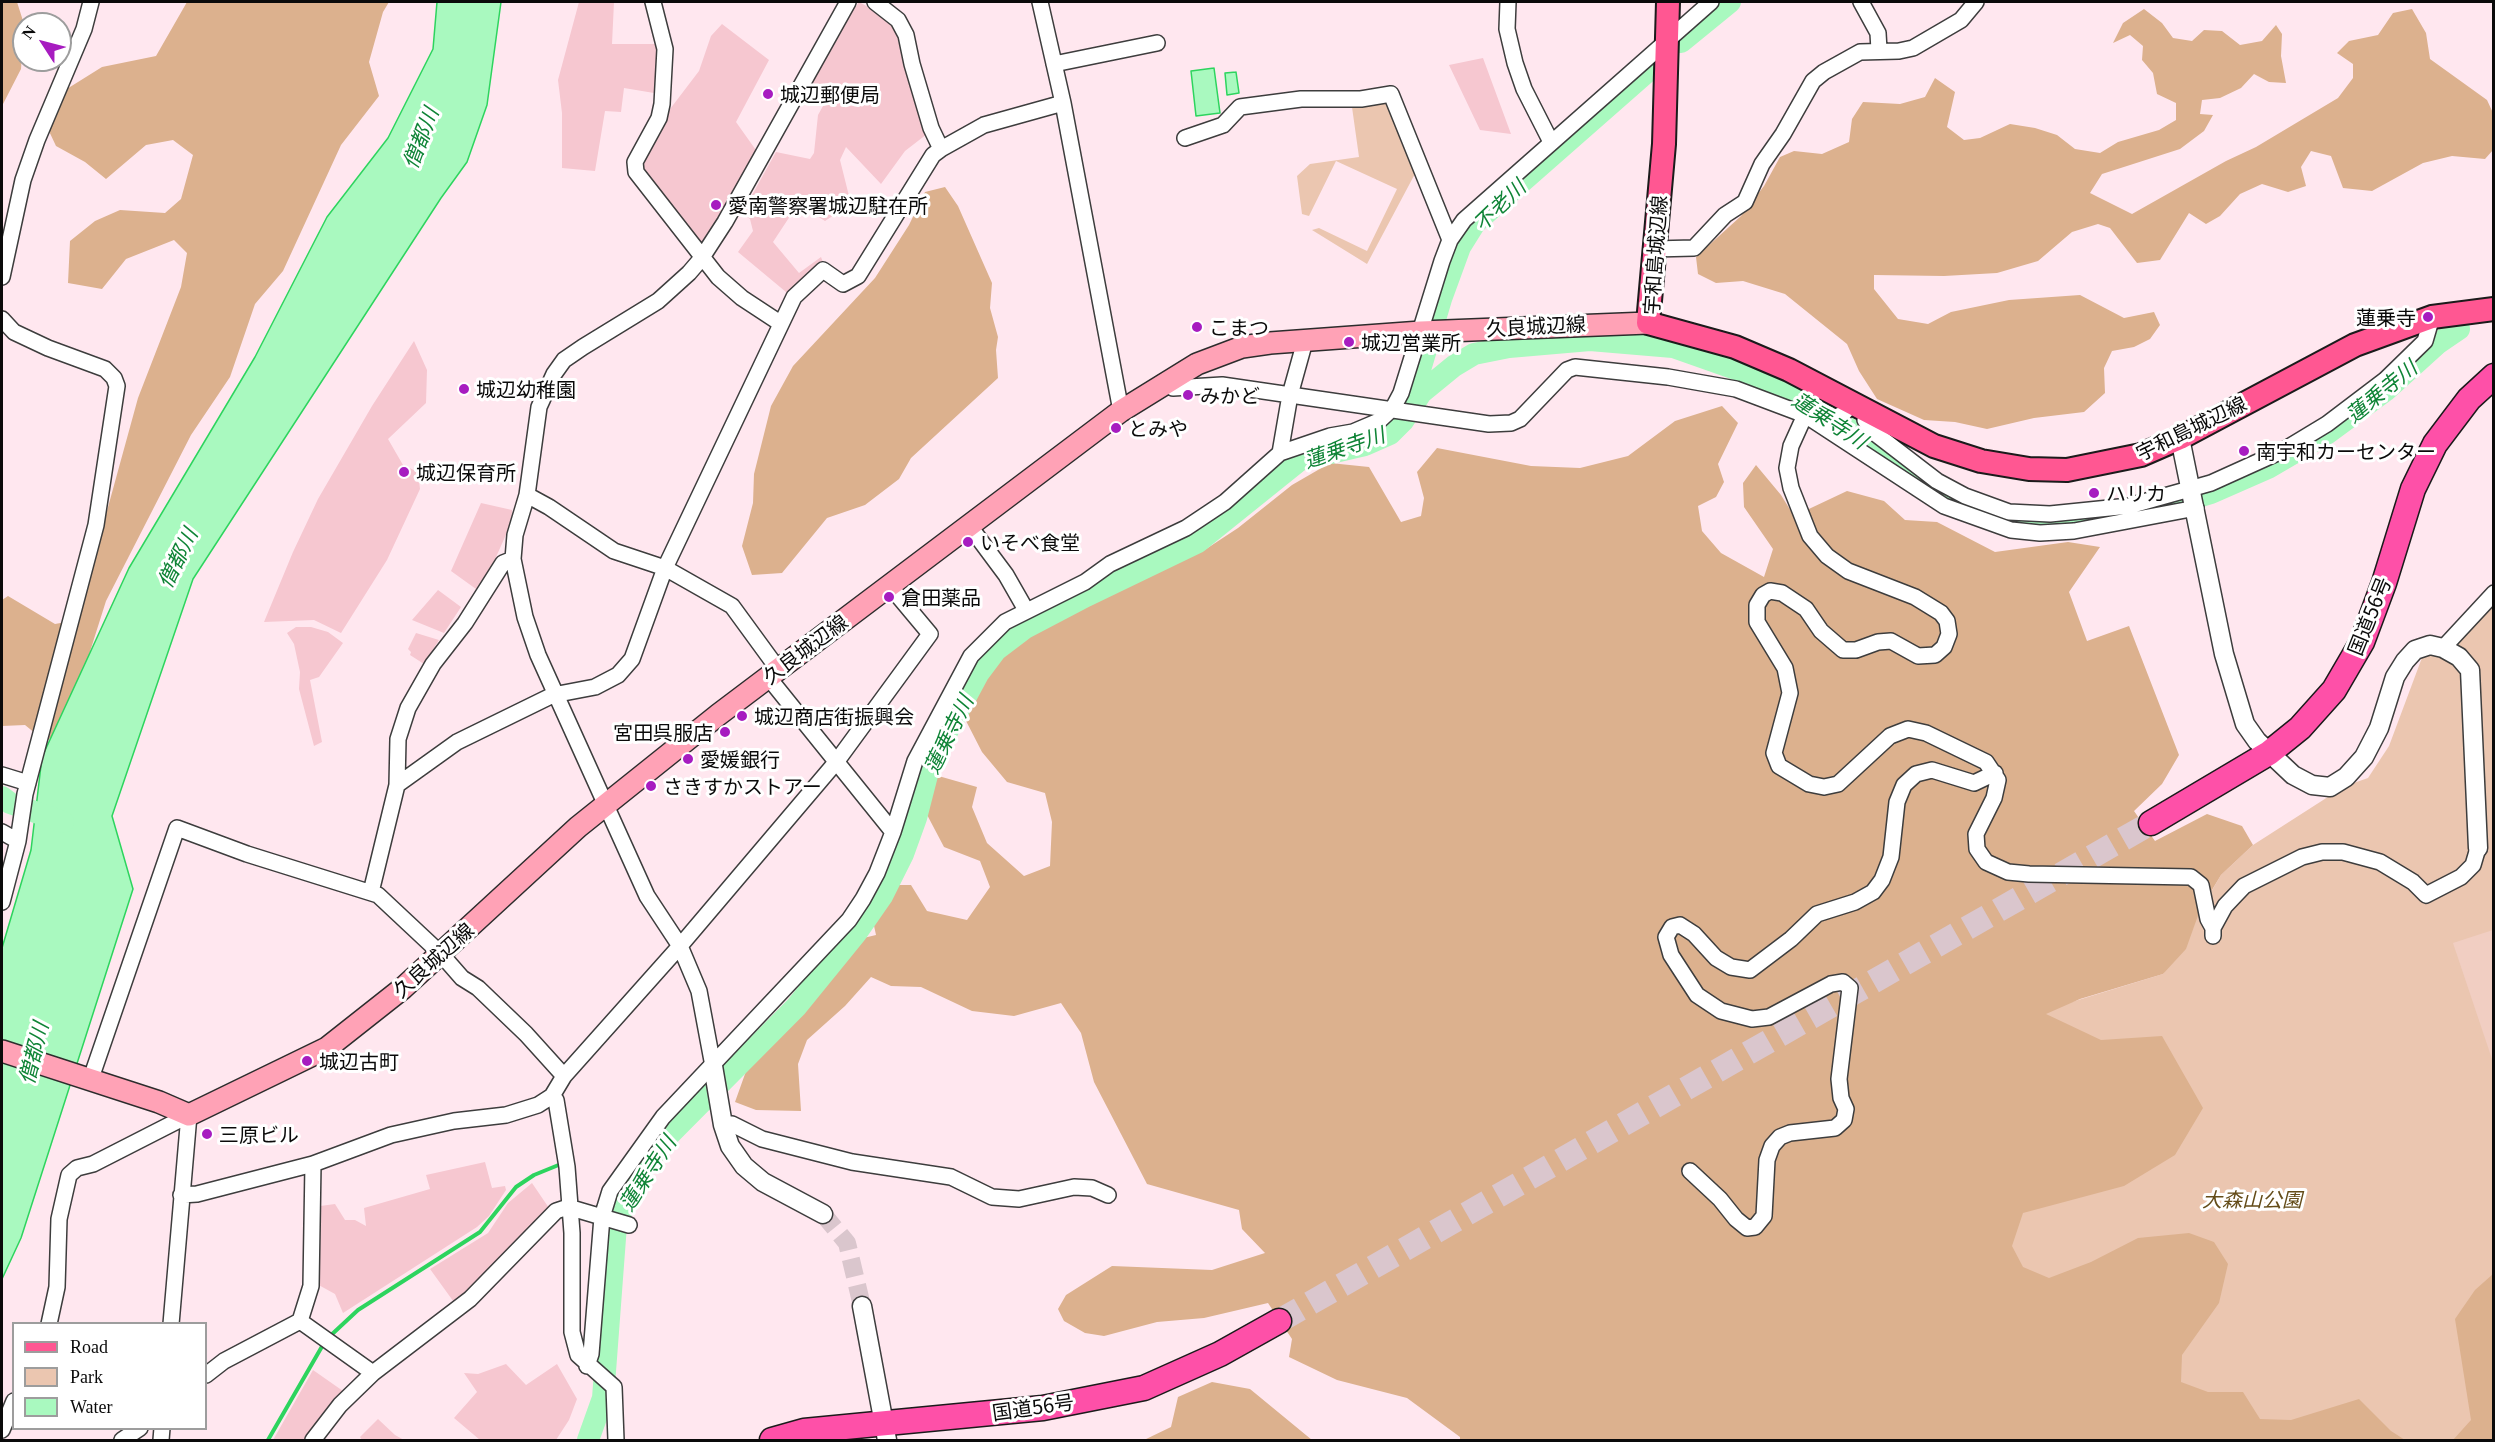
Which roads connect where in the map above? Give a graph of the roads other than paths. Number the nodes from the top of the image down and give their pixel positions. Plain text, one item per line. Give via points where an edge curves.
1 (91, 2) edge
2 (653, 2) edge
3 (848, 2) edge
4 (875, 2) edge
5 (1040, 2) edge
6 (1508, 2) edge
7 (1668, 2) edge
8 (1711, 2) edge
9 (1862, 2) edge
10 (1976, 2) edge
11 (1669, 39) junction
12 (1157, 43) dead end
13 (1879, 50) junction
14 (1054, 63) junction
15 (1063, 103) junction
16 (1185, 138) dead end
17 (1551, 142) junction
18 (941, 149) junction
19 (1450, 240) junction
20 (1653, 249) junction
21 (701, 259) junction
22 (2, 277) edge
23 (2493, 309) edge
24 (2432, 317) junction
25 (2, 319) edge
26 (780, 323) junction
27 (1648, 323) junction
28 (1421, 332) junction
29 (1305, 341) junction
30 (2493, 376) edge
31 (1163, 382) junction
32 (1290, 395) junction
33 (1860, 407) junction
34 (1393, 408) junction
35 (1120, 411) junction
36 (1805, 414) junction
37 (1822, 423) junction
38 (2180, 438) junction
39 (1280, 453) junction
40 (2192, 488) junction
41 (527, 495) junction
42 (2196, 508) junction
43 (968, 524) junction
44 (513, 559) junction
45 (665, 568) junction
46 (889, 585) junction
47 (2493, 593) edge
48 (1026, 610) junction
49 (2443, 648) junction
50 (773, 673) junction
51 (553, 695) junction
52 (2269, 753) junction
53 (837, 761) junction
54 (1995, 773) junction
55 (2, 775) edge
56 (397, 784) junction
57 (27, 789) junction
58 (604, 806) junction
59 (2151, 823) tunnel mouth
60 (893, 831) junction
61 (2, 832) edge
62 (18, 837) junction
63 (2478, 848) joint
64 (371, 892) junction
65 (2, 902) edge
66 (680, 946) junction
67 (441, 954) junction
68 (2, 1051) edge
69 (713, 1066) junction
70 (564, 1076) junction
71 (87, 1079) junction
72 (552, 1096) junction
73 (189, 1115) junction
74 (723, 1125) junction
75 (313, 1164) junction
76 (1690, 1171) dead end
77 (181, 1195) junction
78 (1108, 1195) dead end
79 (568, 1207) junction
80 (823, 1214) tunnel mouth
81 (602, 1217) junction
82 (629, 1225) dead end
83 (862, 1306) tunnel mouth
84 (300, 1321) junction
85 (1279, 1321) tunnel mouth
86 (49, 1322) edge
87 (171, 1322) edge
88 (591, 1369) junction
89 (373, 1373) junction
90 (207, 1374) edge
91 (12, 1406) edge
92 (2, 1430) edge
93 (137, 1430) edge
94 (885, 1432) edge
95 (122, 1440) edge
96 (313, 1440) edge
97 (616, 1440) edge
98 (771, 1440) edge

1 - 22 street via 84,29 23,180
2 - 21 street via 665,49 664,84 659,118 635,162 636,172
3 - 21 street
4 - 18 street via 898,20 906,35
5 - 14 street
6 - 17 street via 1508,29 1515,63
7 - 11 main road, 宇和島城辺線
8 - 11 street
9 - 13 street via 1878,33
10 - 13 street via 1961,20 1913,48
11 - 17 street
11 - 20 main road, 宇和島城辺線
12 - 14 street
13 - 20 street via 1860,52 1813,81 1762,164 1744,202 1725,215 1694,248
14 - 15 street
15 - 18 street via 984,125
15 - 35 street
16 - 19 street via 1223,125 1240,107 1391,94
17 - 19 street via 1485,198
18 - 26 street via 933,155 858,276 843,284 823,270 794,297
19 - 28 street
20 - 27 main road, 宇和島城辺線
21 - 26 street via 742,298
21 - 41 street via 658,301 564,360 539,407
23 - 24 main road, 宇和島城辺線
24 - 38 main road, 宇和島城辺線 via 2355,345
24 - 40 street via 2425,340 2385,380 2327,424 2284,450
25 - 57 street via 14,332 105,369 117,386 96,525
26 - 45 street
27 - 28 main road, 久良城辺線
27 - 33 main road, 宇和島城辺線 via 1735,346
28 - 29 main road, 久良城辺線
28 - 34 street
29 - 31 main road, 久良城辺線 via 1242,347
29 - 32 street
30 - 52 highway, 国道56号 via 2469,399 2435,444 2413,489 2384,583 2356,652 2334,690 2300,729
31 - 32 street via 1173,388 1222,385
31 - 35 main road, 久良城辺線
32 - 34 street
32 - 39 street
33 - 37 street
33 - 38 main road, 宇和島城辺線 via 1934,446 1981,461 2029,469 2067,470 2104,463 2141,455
33 - 40 street via 1872,431 1937,481 2009,512 2050,514 2129,506
34 - 36 street via 1489,424 1511,423 1520,420 1567,370 1575,367 1668,377 1736,390
34 - 39 street via 1379,421 1353,432
35 - 43 main road, 久良城辺線
36 - 37 street
36 - 54 street via 1791,446 1787,468 1810,536 1827,556 1848,571 1915,597 1941,613 1949,634 1935,656 1918,657 1891,641 1843,650 1821,632 1806,609 1782,593 1770,591 1763,595 1757,605 1757,622 1785,668 1790,693 1773,753 1779,766 1809,784 1838,784 1890,736 1908,729 1969,753 1986,762
37 - 42 street via 1944,506 2011,530 2074,531
38 - 40 street
39 - 48 street via 1225,502 1186,528
40 - 42 street
41 - 44 street via 515,535
41 - 45 street via 614,551
42 - 52 street via 2235,691 2245,724
43 - 46 main road, 久良城辺線
43 - 48 street
44 - 51 street via 525,617
44 - 56 street via 503,563 413,698 398,739
45 - 50 street via 732,606
45 - 51 street via 632,659 618,675 595,687
46 - 50 main road, 久良城辺線
46 - 53 street via 930,634
47 - 49 street
48 - 60 street via 1005,622 971,656 915,761
49 - 52 street via 2430,645 2415,650 2405,661 2364,758 2330,787 2312,785 2293,775
49 - 63 street via 2459,657 2470,670
50 - 53 street
50 - 58 main road, 久良城辺線
51 - 56 street via 457,742
51 - 58 street
52 - 59 highway, 国道56号
53 - 60 street
53 - 66 street
54 - 63 street via 1998,780 1994,798 1976,834 1977,849 1986,862 2008,872 2029,874 2191,877 2201,885 2213,932 2225,906 2244,886 2302,857 2343,852 2380,862 2426,895 2461,877 2473,865
54 - 76 street via 1974,783 1932,770 1916,774 1904,785 1891,857 1873,892 1817,914 1750,970 1731,967 1716,958 1694,934 1680,925 1672,927 1666,938 1671,955 1697,995 1722,1011 1752,1019 1769,1017 1832,984 1843,982 1850,988 1839,1079 1846,1109 1844,1120 1835,1128 1790,1133 1772,1146 1767,1160 1764,1216 1755,1227 1747,1228 1736,1219
55 - 57 street
56 - 64 street
57 - 62 street
58 - 66 street via 647,896
58 - 67 main road, 久良城辺線
60 - 69 street via 877,873 849,920
61 - 62 street
62 - 65 street
64 - 67 street via 395,909
64 - 71 street via 177,828
66 - 69 street via 699,991
66 - 70 street
67 - 70 street via 462,978 478,988 526,1034
67 - 73 main road, 久良城辺線 via 327,1048
68 - 71 main road
69 - 74 street
69 - 81 street via 643,1141 609,1191
70 - 72 street
71 - 73 main road
72 - 75 street via 506,1115 391,1135
72 - 79 street via 556,1100 567,1167
73 - 77 street
73 - 86 street via 69,1175 59,1219 57,1287
74 - 78 street via 732,1124 762,1139 852,1162 951,1177 992,1197 1019,1199 1074,1187 1092,1188
74 - 80 street via 730,1146 744,1166 763,1182
75 - 77 street
75 - 84 street via 310,1286
77 - 87 street
79 - 81 street
79 - 88 street via 572,1233 572,1332 578,1355
79 - 89 street via 556,1211 470,1299
81 - 82 street
81 - 88 street
83 - 94 street
84 - 89 street
84 - 90 street
85 - 94 highway, 国道56号 via 1220,1354 1144,1388
88 - 97 street via 614,1387
89 - 96 street via 340,1405
91 - 92 street
93 - 95 street
94 - 98 highway, 国道56号 via 804,1431

